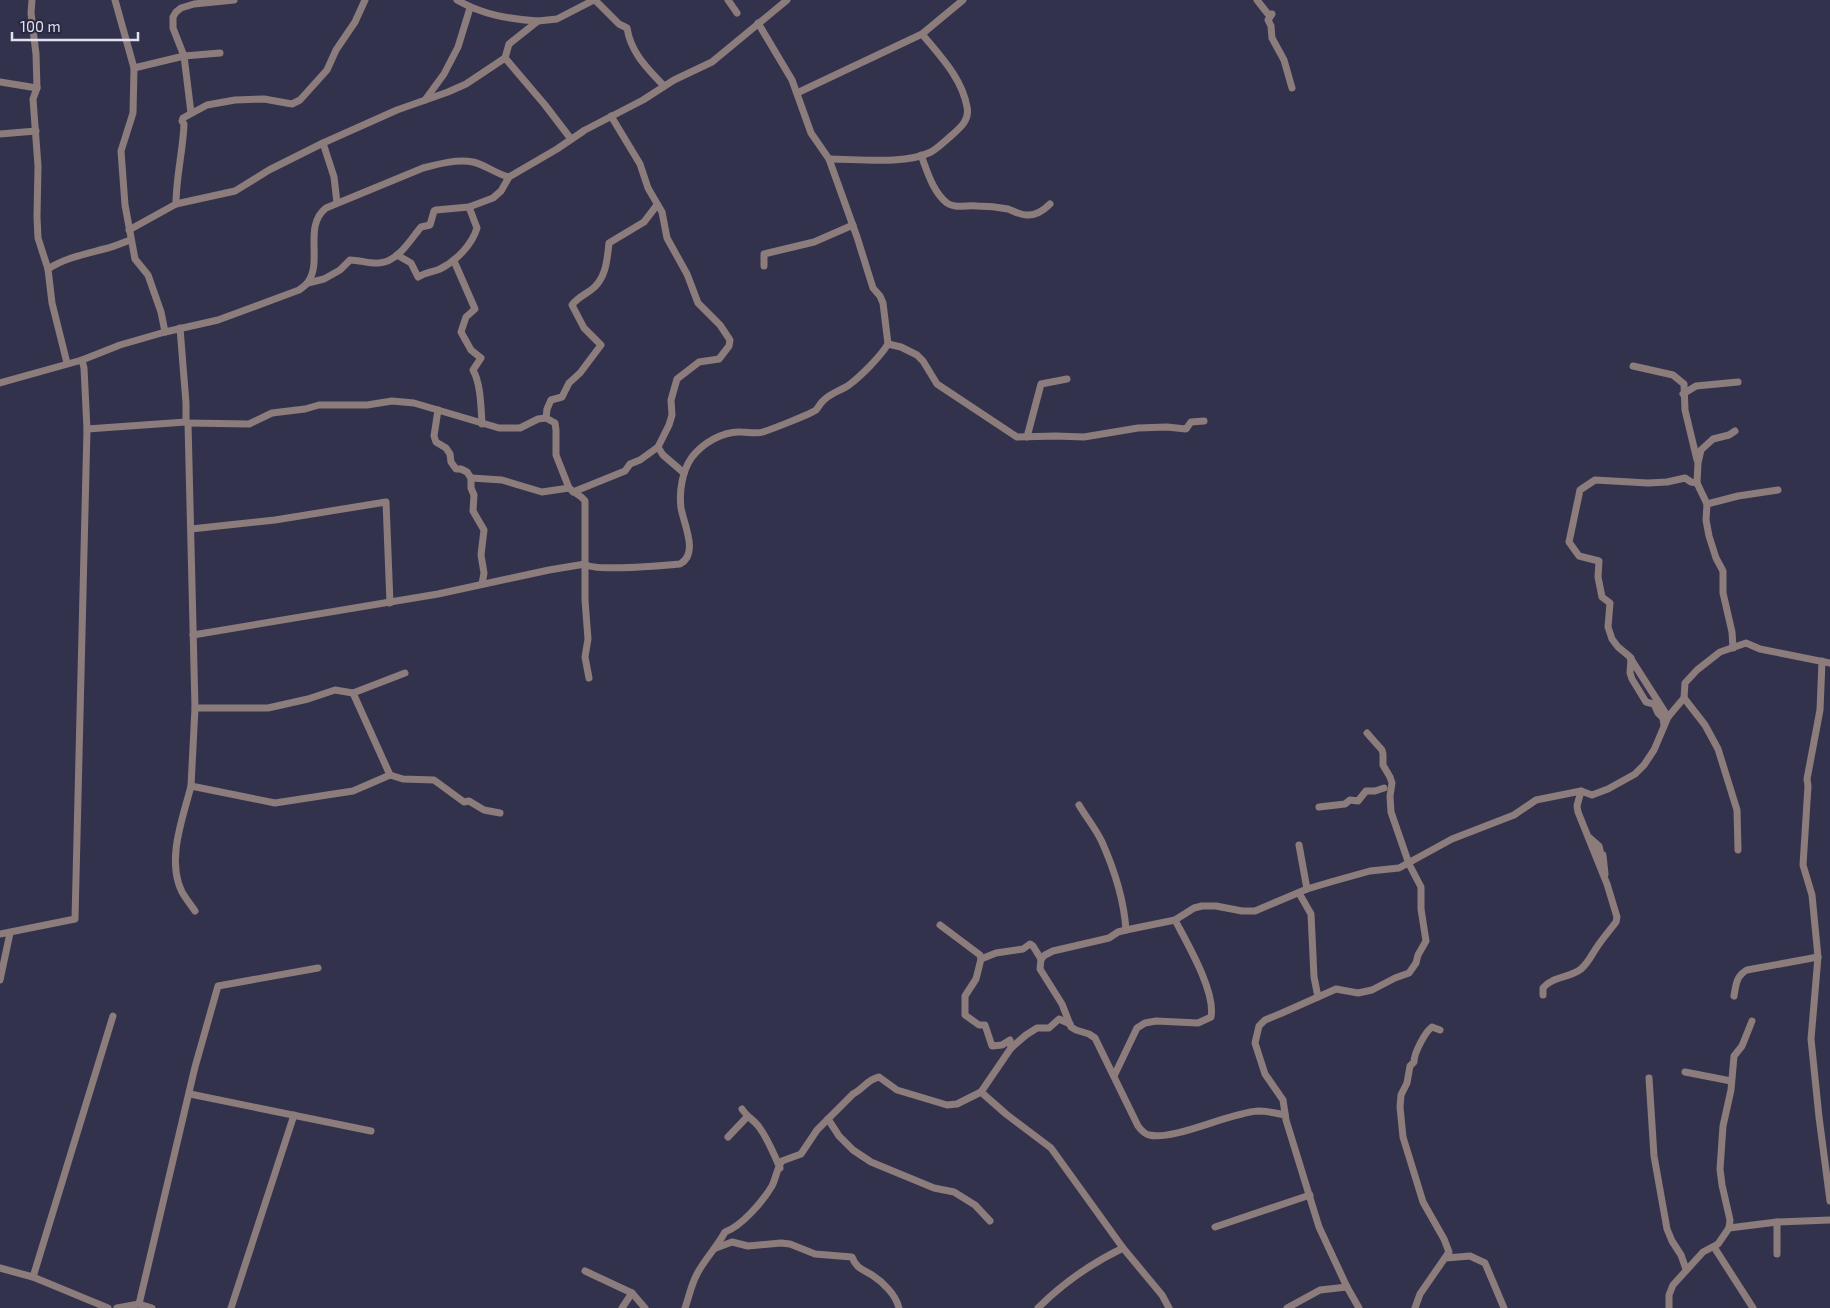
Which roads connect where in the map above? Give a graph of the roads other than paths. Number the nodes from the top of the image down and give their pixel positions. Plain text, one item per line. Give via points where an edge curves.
1 (32, 0) edge
2 (115, 0) edge
3 (234, 0) edge
4 (365, 0) edge
5 (457, 0) edge
6 (594, 0) edge
7 (728, 0) edge
8 (787, 0) edge
9 (963, 0) edge
10 (1257, 0) edge
11 (470, 8) junction
12 (737, 13) dead end
13 (538, 21) junction
14 (758, 23) junction
15 (922, 34) junction
16 (220, 53) dead end
17 (184, 56) junction
18 (505, 58) junction
19 (134, 68) junction
20 (0, 82) edge
21 (664, 86) junction
22 (37, 88) junction
23 (1292, 88) dead end
24 (797, 93) junction
25 (424, 100) junction
26 (191, 113) junction
27 (611, 116) junction
28 (36, 131) junction
29 (0, 134) edge
30 (571, 139) junction
31 (323, 143) junction
32 (921, 156) junction
33 (829, 159) junction
34 (509, 177) junction
35 (337, 203) junction
36 (176, 204) junction
37 (1050, 204) dead end
38 (657, 205) junction
39 (469, 207) junction
40 (853, 225) junction
41 (129, 230) junction
42 (130, 240) junction
43 (397, 255) junction
44 (454, 261) junction
45 (764, 266) dead end
46 (48, 269) junction
47 (308, 283) junction
48 (180, 328) junction
49 (165, 332) junction
50 (888, 344) junction
51 (82, 360) junction
52 (67, 363) junction
53 (1633, 366) dead end
54 (1067, 379) dead end
55 (0, 382) edge
56 (1738, 382) dead end
57 (1683, 395) junction
58 (438, 410) junction
59 (546, 418) junction
60 (1204, 421) dead end
61 (187, 422) junction
62 (482, 424) junction
63 (86, 429) junction
64 (1734, 431) dead end
65 (1027, 437) junction
66 (658, 447) junction
67 (1698, 463) junction
68 (684, 473) junction
69 (471, 478) junction
70 (1697, 483) junction
71 (571, 490) junction
72 (1778, 490) dead end
73 (1707, 504) junction
74 (191, 529) junction
75 (585, 564) junction
76 (482, 584) junction
77 (390, 603) junction
78 (193, 635) junction
79 (1733, 648) junction
80 (1631, 658) junction
81 (1822, 661) junction
82 (1830, 663) edge
83 (405, 673) dead end
84 (589, 678) dead end
85 (353, 693) junction
86 (1684, 698) junction
87 (196, 708) junction
88 (1668, 717) junction
89 (1664, 726) junction
90 (1366, 733) dead end
91 (390, 775) junction
92 (191, 786) junction
93 (1582, 791) junction
94 (1390, 800) junction
95 (1079, 805) dead end
96 (1319, 807) dead end
97 (500, 814) dead end
98 (1299, 845) dead end
99 (1738, 850) dead end
100 (1409, 864) junction
101 (1307, 889) junction
102 (1299, 892) junction
103 (195, 911) dead end
104 (1175, 920) junction
105 (940, 925) dead end
106 (1126, 930) junction
107 (10, 933) junction
108 (0, 934) edge
109 (1818, 957) junction
110 (981, 959) junction
111 (1041, 960) junction
112 (318, 968) dead end
113 (0, 980) edge
114 (1543, 995) dead end
115 (1734, 996) dead end
116 (1318, 997) junction
117 (113, 1016) dead end
118 (1752, 1021) dead end
119 (1070, 1024) junction
120 (1440, 1030) dead end
121 (1011, 1048) junction
122 (1685, 1072) dead end
123 (1114, 1076) junction
124 (1648, 1078) dead end
125 (1732, 1081) junction
126 (981, 1092) junction
127 (190, 1094) junction
128 (742, 1109) dead end
129 (294, 1115) junction
130 (1285, 1115) junction
131 (747, 1117) junction
132 (828, 1118) junction
133 (371, 1131) dead end
134 (728, 1137) dead end
135 (780, 1168) junction
136 (1310, 1195) junction
137 (1830, 1201) edge
138 (1830, 1220) edge
139 (990, 1221) dead end
140 (1777, 1222) junction
141 (1215, 1227) dead end
142 (1729, 1228) junction
143 (725, 1232) junction
144 (732, 1242) junction
145 (1714, 1247) junction
146 (1123, 1248) junction
147 (716, 1249) junction
148 (1777, 1254) dead end
149 (1446, 1258) junction
150 (0, 1268) edge
151 (1686, 1269) junction
152 (585, 1272) dead end
153 (33, 1277) junction
154 (1347, 1287) junction
155 (632, 1293) junction
156 (139, 1304) junction
157 (108, 1308) edge
158 (117, 1308) edge
159 (152, 1308) edge
160 (231, 1308) edge
161 (622, 1308) edge
162 (645, 1308) edge
163 (685, 1308) edge
164 (899, 1308) edge
165 (1038, 1308) edge
166 (1169, 1308) edge
167 (1287, 1308) edge
168 (1359, 1308) edge
169 (1415, 1308) edge
170 (1504, 1308) edge
171 (1669, 1308) edge
172 (1752, 1308) edge

1 - 22 street
2 - 19 street
3 - 17 street via 194,4 176,12 173,28
4 - 26 street via 327,70 300,100 292,104 264,99 235,100 207,105
5 - 11 street
6 - 13 street via 557,19
6 - 21 street via 627,28 635,53
7 - 12 street
8 - 14 street
9 - 15 street
10 - 23 street via 1268,14 1272,14 1268,20 1272,38 1284,60
11 - 13 street via 510,19
11 - 25 street via 458,47 444,74
13 - 18 street via 509,44
14 - 21 street via 712,62
14 - 24 street via 785,66
15 - 24 street
15 - 32 street via 952,70 968,110 962,127
16 - 17 street
17 - 19 street
17 - 26 street
18 - 25 street via 466,84
18 - 30 street
19 - 41 street via 133,113 121,151
20 - 22 street
21 - 27 street
22 - 28 street via 33,99
24 - 33 street via 811,133
25 - 31 street
26 - 36 street via 182,121 183,146
27 - 30 street
27 - 38 street via 640,164
28 - 29 street
28 - 46 street via 38,238
30 - 34 street
31 - 35 street via 334,176
31 - 36 street via 230,193
32 - 33 street via 900,160
32 - 37 street via 934,186 948,204 956,207 1007,209 1026,215 1036,214
33 - 40 street
34 - 35 street via 473,162 438,164
34 - 39 street via 493,198
35 - 47 street via 320,212 317,219
36 - 41 street
38 - 59 street via 644,222 609,243 603,275 597,286 574,301 572,305 584,328 601,346 569,383 562,397 551,400
38 - 66 street via 662,212 667,238 698,303 730,340 719,359 699,362 677,380 670,400 672,415
39 - 43 street via 436,210 430,225 420,227
39 - 44 street via 477,228 468,246
40 - 45 street via 814,242 764,254
40 - 50 street via 873,288 883,303
41 - 42 street
42 - 46 street via 59,262
42 - 49 street via 135,259 148,275
43 - 44 street via 412,263 418,277
43 - 47 street via 387,262 378,263 350,260 324,279
44 - 62 street via 474,309 466,317 461,332 471,350 481,358 473,370 481,401
46 - 52 street via 52,303
47 - 48 street via 299,290 244,311
48 - 49 street
48 - 61 street
49 - 51 street
50 - 65 street via 910,350 923,361 937,384 1010,433
50 - 68 street via 849,385 822,401 816,410 761,433 728,432 697,451
51 - 52 street
51 - 63 street
52 - 55 street
53 - 57 street via 1673,375 1684,384
54 - 65 street via 1041,384
56 - 57 street via 1696,386
57 - 67 street
58 - 61 street via 392,401 367,405 319,405 272,414 249,424
58 - 62 street
58 - 69 street via 436,442 446,448 456,470 467,472
59 - 62 street via 520,428
59 - 71 street via 555,424 556,455
60 - 65 street via 1191,422 1186,429 1138,428 1084,437
61 - 63 street
61 - 74 street
63 - 107 street via 75,919
64 - 67 street via 1707,444 1701,450
66 - 68 street
66 - 71 street via 630,464 625,471
67 - 70 street
68 - 75 street via 681,507 690,548 685,561 680,564 607,568 589,568
69 - 71 street via 502,480 542,492
69 - 76 street via 472,507 484,530
70 - 73 street
70 - 80 street via 1685,478 1648,483 1595,480 1580,490 1569,542 1580,556 1599,561 1602,597 1610,603 1608,628 1615,644
71 - 75 street via 585,501
72 - 73 street
73 - 79 street via 1706,520 1716,558 1723,571 1723,593
74 - 77 street via 275,520 386,502
74 - 78 street
75 - 76 street
75 - 84 street via 588,639 585,657
76 - 77 street
77 - 78 street
78 - 87 street
79 - 81 street via 1746,643 1760,649
79 - 86 street via 1720,652 1697,670 1685,684
80 - 88 street
80 - 89 street via 1632,680 1646,702 1654,704
81 - 82 street
81 - 109 street via 1820,710 1807,780 1803,865 1812,895
83 - 85 street
85 - 87 street via 335,690 268,708
85 - 91 street
86 - 88 street
86 - 99 street via 1706,726 1718,749 1737,810
87 - 92 street
88 - 89 street
89 - 93 street via 1654,750 1635,774 1608,789 1592,794
90 - 94 street via 1383,754 1383,766 1392,783
91 - 92 street via 353,791 275,803
91 - 97 street via 402,780 434,780 464,802 469,801
92 - 103 street via 176,858 182,892
93 - 100 street via 1536,800 1514,815 1452,839
93 - 114 street via 1577,806 1589,837 1603,855 1606,882 1617,917 1590,960 1574,973 1546,984
94 - 96 street via 1384,788 1366,790 1358,801
94 - 100 street
95 - 106 street via 1102,842 1125,911
98 - 101 street
100 - 101 street
100 - 116 street via 1421,886 1426,941 1416,963 1409,973 1372,990 1358,993 1336,989
101 - 102 street
102 - 104 street via 1255,911 1202,906
102 - 116 street via 1311,914
104 - 106 street
104 - 123 street via 1201,968 1212,1007 1211,1017 1198,1023 1145,1023 1138,1028
105 - 110 street
106 - 111 street via 1109,938 1053,951
107 - 108 street
107 - 113 street
109 - 115 street via 1747,970 1736,982
109 - 137 street via 1811,1039
110 - 111 street via 1023,949 1030,944
110 - 121 street via 976,980 965,996 965,1015 979,1025 985,1025 992,1046 1010,1040
111 - 119 street via 1042,973 1062,1004
112 - 127 street via 218,986
116 - 130 street via 1265,1020 1256,1034 1255,1043 1265,1074 1283,1100
117 - 153 street
118 - 125 street via 1742,1046 1734,1056
119 - 121 street via 1057,1020 1049,1028 1034,1030
119 - 123 street via 1095,1038
120 - 149 street via 1432,1027 1425,1033 1410,1066 1400,1107 1402,1137 1423,1202 1449,1252
121 - 126 street
122 - 125 street
123 - 130 street via 1138,1126 1149,1135 1174,1134 1258,1111
124 - 151 street via 1654,1156 1667,1229
125 - 142 street via 1723,1126 1720,1169
126 - 132 street via 957,1104 947,1105 897,1090 879,1077 871,1079
126 - 146 street via 1051,1148
127 - 129 street
127 - 156 street
128 - 131 street
129 - 133 street
129 - 160 street
130 - 136 street
131 - 134 street
131 - 135 street via 759,1127
132 - 135 street via 814,1133 804,1152 785,1159
132 - 139 street via 839,1136 871,1162 934,1188 954,1192 975,1204
135 - 143 street via 755,1209 732,1230
136 - 141 street
136 - 154 street via 1319,1227
138 - 140 street
140 - 142 street
140 - 148 street
142 - 145 street
143 - 144 street
143 - 147 street
144 - 147 street
144 - 164 street via 748,1246 782,1243 815,1254 852,1257 856,1266 895,1296
145 - 151 street via 1703,1252
145 - 172 street
146 - 165 street via 1100,1259
146 - 166 street
147 - 163 street via 697,1275
149 - 169 street via 1420,1294
149 - 170 street via 1470,1256 1485,1263
150 - 153 street
151 - 171 street via 1673,1285
152 - 155 street
153 - 157 street
154 - 167 street via 1320,1290
154 - 168 street
155 - 161 street
155 - 162 street
156 - 158 street
156 - 159 street

